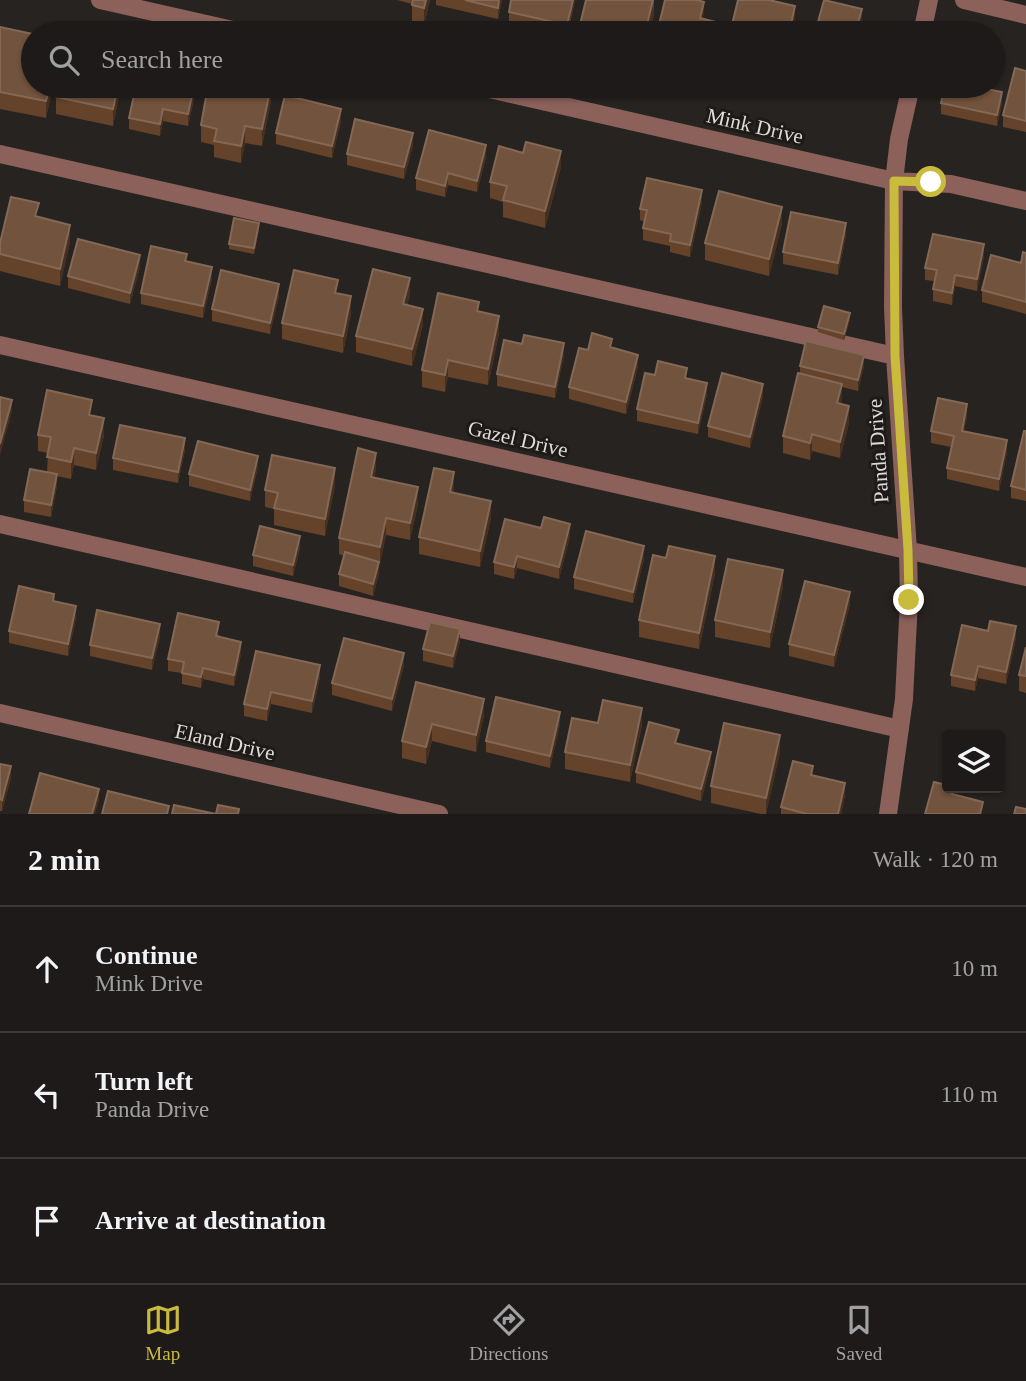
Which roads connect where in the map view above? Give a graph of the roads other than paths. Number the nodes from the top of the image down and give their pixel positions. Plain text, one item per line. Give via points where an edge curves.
1 (100, 0) edge
2 (928, 0) edge
3 (964, 0) edge
4 (1026, 15) edge
5 (193, 21) edge
6 (924, 21) edge
7 (529, 98) edge
8 (908, 98) edge
9 (0, 155) edge
10 (894, 181) junction
11 (1026, 201) edge
12 (0, 345) edge
13 (895, 356) junction
14 (0, 524) edge
15 (908, 550) junction
16 (1026, 577) edge
17 (0, 713) edge
18 (900, 729) junction
19 (439, 814) edge
20 (888, 814) edge

1 - 5 street
2 - 6 street
3 - 4 street
7 - 10 street, Mink Drive
8 - 10 street, Panda Drive
9 - 13 street
10 - 11 street, Mink Drive via 951,184
10 - 13 street, Panda Drive
12 - 15 street, Gazel Drive
13 - 15 street, Panda Drive
14 - 18 street
15 - 16 street, Gazel Drive
15 - 18 street, Panda Drive
17 - 19 street, Eland Drive
18 - 20 street, Panda Drive

